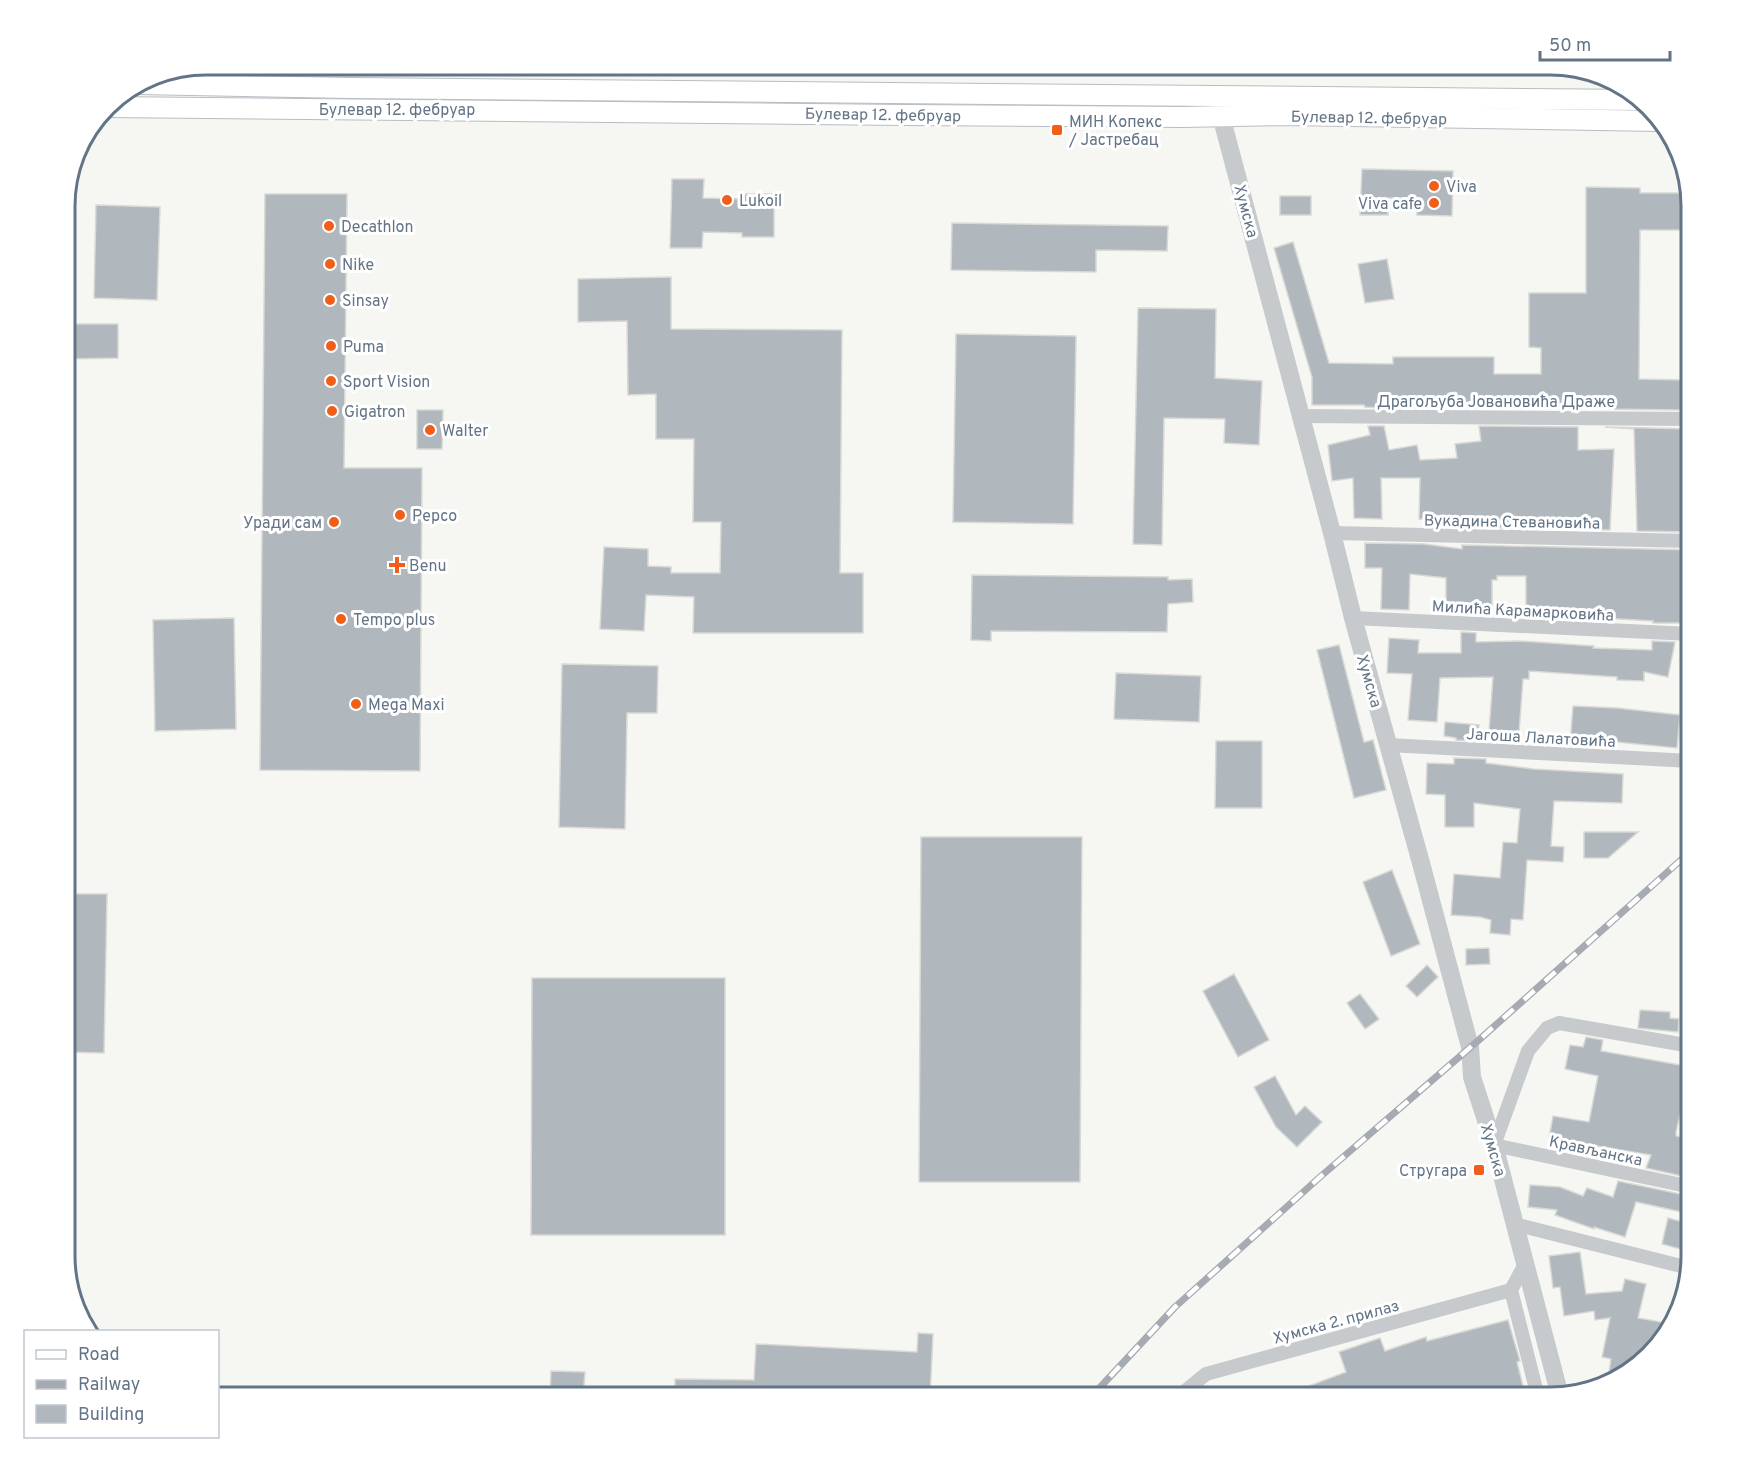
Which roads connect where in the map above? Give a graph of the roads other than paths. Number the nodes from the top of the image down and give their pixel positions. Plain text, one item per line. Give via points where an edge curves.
1 (158, 84) edge
2 (1215, 97) junction
3 (1626, 100) edge
4 (121, 106) edge
5 (1221, 117) junction
6 (1649, 121) edge
7 (1300, 416) junction
8 (1681, 419) edge
9 (1332, 533) junction
10 (1681, 541) edge
11 (1353, 618) junction
12 (1681, 633) edge
13 (1388, 745) junction
14 (1681, 760) edge
15 (1681, 1044) edge
16 (1494, 1145) junction
17 (1681, 1185) edge
18 (1514, 1224) junction
19 (1525, 1264) junction
20 (1680, 1266) edge
21 (1510, 1290) junction
22 (1191, 1387) edge
23 (1535, 1387) edge
24 (1557, 1387) edge

1 - 2 main road, Булевар 12. фебруар
2 - 3 main road, Булевар 12. фебруар
2 - 5 street, Хумска
4 - 5 main road, Булевар 12. фебруар
5 - 6 main road, Булевар 12. фебруар
5 - 7 street, Хумска
7 - 8 street, Драгољуба Јовановића Драже
7 - 9 street, Хумска
9 - 10 street, Вукадина Стевановића
9 - 11 street, Хумска
11 - 12 street, Милића Карамарковића
11 - 13 street, Хумска
13 - 14 street, Јагоша Лалатовића
13 - 16 street, Хумска via 1470,1047 1472,1077
15 - 16 street via 1558,1023 1547,1028 1528,1051
16 - 17 street, Крављанска
16 - 18 street, Хумска
18 - 19 street, Хумска
18 - 20 street
19 - 21 street
19 - 24 street, Хумска
21 - 22 street, Хумска 2. прилаз via 1206,1374
21 - 23 street

